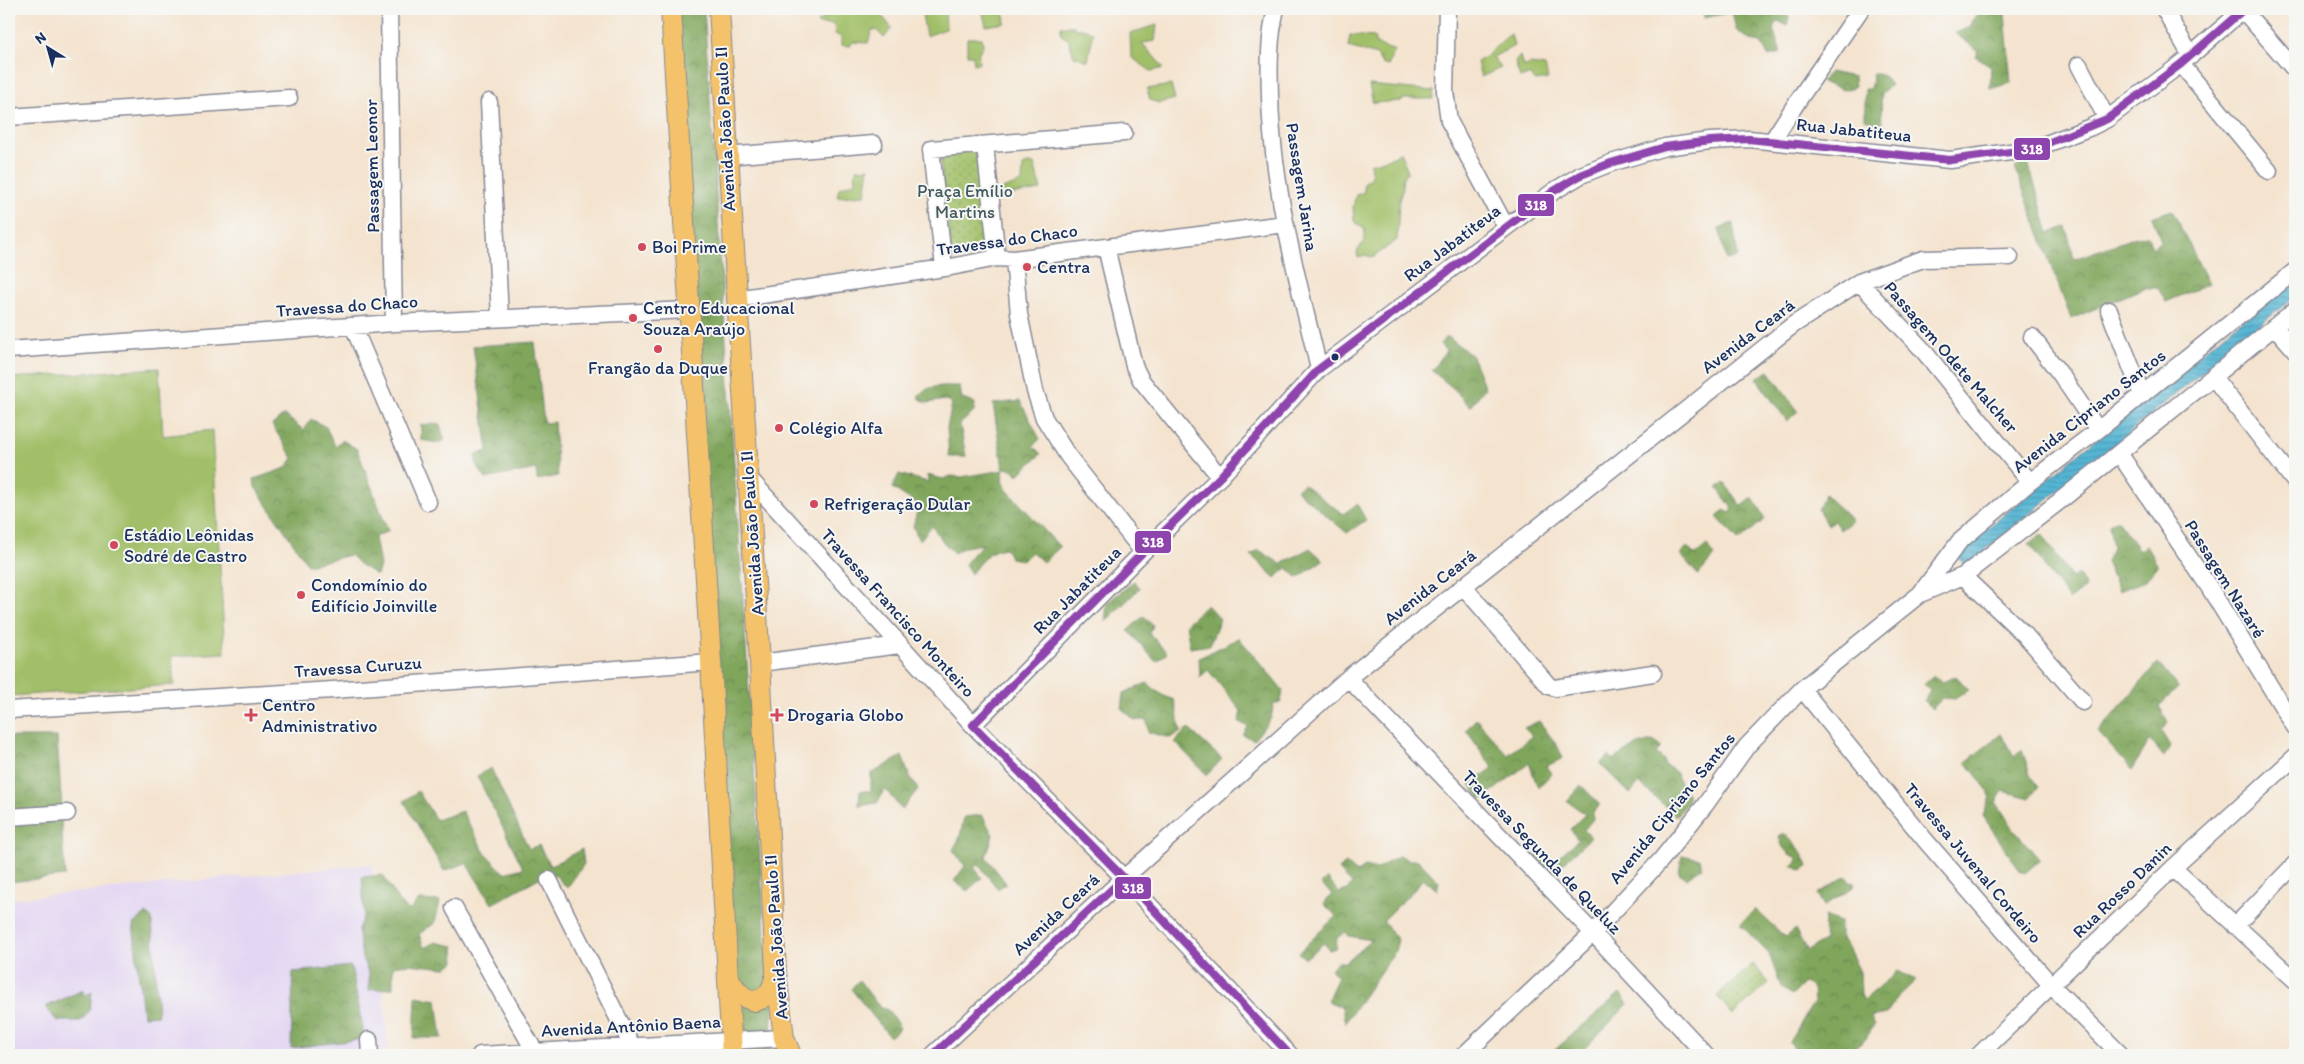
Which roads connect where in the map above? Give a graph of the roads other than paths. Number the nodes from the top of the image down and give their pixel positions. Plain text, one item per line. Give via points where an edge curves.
1 (389, 9) edge
2 (671, 9) edge
3 (1276, 9) edge
4 (1447, 9) edge
5 (1862, 9) edge
6 (2164, 9) edge
7 (2244, 9) edge
8 (717, 13) edge
9 (2186, 60) junction
10 (2079, 65) dead end
11 (2295, 70) edge
12 (289, 98) dead end
13 (490, 102) dead end
14 (9, 117) edge
15 (2107, 119) junction
16 (1124, 133) dead end
17 (1772, 141) junction
18 (874, 144) dead end
19 (985, 145) junction
20 (726, 156) junction
21 (2269, 171) dead end
22 (1285, 224) junction
23 (1506, 227) junction
24 (1106, 247) junction
25 (2010, 257) dead end
26 (997, 258) junction
27 (1014, 259) junction
28 (944, 268) junction
29 (2295, 271) edge
30 (1859, 282) junction
31 (736, 299) junction
32 (689, 310) junction
33 (2109, 310) dead end
34 (2295, 310) edge
35 (500, 316) junction
36 (394, 322) junction
37 (354, 326) junction
38 (2275, 327) junction
39 (2032, 337) dead end
40 (9, 350) edge
41 (2295, 350) edge
42 (1319, 369) junction
43 (2213, 377) junction
44 (2142, 395) junction
45 (2098, 430) junction
46 (2119, 453) junction
47 (748, 477) junction
48 (1220, 477) junction
49 (2030, 482) junction
50 (2295, 482) edge
51 (428, 502) dead end
52 (1143, 552) junction
53 (1963, 576) junction
54 (1463, 586) junction
55 (1920, 594) junction
56 (900, 645) junction
57 (711, 662) junction
58 (760, 663) junction
59 (1653, 673) dead end
60 (1348, 678) junction
61 (1802, 689) junction
62 (2083, 702) dead end
63 (9, 710) edge
64 (973, 725) junction
65 (2295, 727) edge
66 (2295, 757) edge
67 (66, 813) dead end
68 (9, 817) edge
69 (2295, 864) edge
70 (2173, 868) junction
71 (1124, 878) junction
72 (549, 880) dead end
73 (454, 908) dead end
74 (2235, 926) junction
75 (1593, 933) junction
76 (776, 972) junction
77 (728, 977) junction
78 (2295, 980) edge
79 (2051, 985) junction
80 (632, 1046) junction
81 (788, 1047) edge
82 (731, 1048) edge
83 (545, 1053) edge
84 (480, 1055) edge
85 (933, 1055) edge
86 (1290, 1055) edge
87 (1464, 1055) edge
88 (1706, 1055) edge
89 (1979, 1055) edge
90 (2121, 1055) edge

1 - 36 street, Passagem Leonor
2 - 32 main road
3 - 22 street, Passagem Jarina via 1269,62 1270,106 1274,161
4 - 23 street via 1445,91 1449,121
5 - 17 street
6 - 9 street
7 - 9 street, Rua Jabatiteua
7 - 11 street
8 - 20 main road, Avenida João Paulo II
9 - 15 street, Rua Jabatiteua
9 - 21 street
10 - 15 street
12 - 14 street
13 - 35 street
15 - 17 street, Rua Jabatiteua via 2033,149 1950,160
16 - 19 street
17 - 23 street, Rua Jabatiteua via 1710,141 1665,147 1611,163 1554,191
18 - 20 street
19 - 26 street
19 - 28 street via 932,149
20 - 31 main road, Avenida João Paulo II
22 - 24 street, Travessa do Chaco
22 - 42 street, Passagem Jarina
23 - 42 street, Rua Jabatiteua
24 - 27 street, Travessa do Chaco
24 - 48 street via 1134,366 1141,380
25 - 30 street, Avenida Ceará via 1923,259
26 - 27 street, Travessa do Chaco
26 - 28 street, Travessa do Chaco
27 - 52 street via 1019,314 1035,392 1044,418 1068,456
28 - 31 street, Travessa do Chaco
29 - 44 street, Avenida Cipriano Santos
30 - 49 street, Passagem Odete Malcher via 1922,349
30 - 54 street, Avenida Ceará via 1793,325
31 - 47 main road, Avenida João Paulo II
32 - 35 street, Travessa do Chaco
32 - 57 main road
33 - 44 street
34 - 38 street, Avenida Cipriano Santos
35 - 36 street, Travessa do Chaco
36 - 37 street, Travessa do Chaco
37 - 40 street, Travessa do Chaco
37 - 51 street
38 - 41 street
38 - 43 street, Avenida Cipriano Santos
39 - 45 street
42 - 48 street, Rua Jabatiteua
43 - 46 street, Avenida Cipriano Santos
43 - 50 street
44 - 45 street, Avenida Cipriano Santos
45 - 49 street, Avenida Cipriano Santos
46 - 53 street, Avenida Cipriano Santos
46 - 65 street, Passagem Nazaré via 2209,587
47 - 56 street, Travessa Francisco Monteiro
47 - 58 main road, Avenida João Paulo II
48 - 52 street, Rua Jabatiteua
49 - 55 street, Avenida Cipriano Santos via 1959,542
52 - 64 street, Rua Jabatiteua
53 - 55 street, Avenida Cipriano Santos
53 - 62 street via 2025,635
54 - 59 street via 1549,686 1556,688
54 - 60 street, Avenida Ceará
55 - 61 street, Avenida Cipriano Santos
56 - 58 street
56 - 64 street, Travessa Francisco Monteiro
57 - 63 street, Travessa Curuzu
57 - 77 main road
58 - 76 main road, Avenida João Paulo II
60 - 71 street, Avenida Ceará
60 - 75 street, Travessa Segunda de Queluz
61 - 75 street, Avenida Cipriano Santos via 1747,746 1661,860
61 - 79 street, Travessa Juvenal Cordeiro via 1925,840
64 - 71 street, Travessa Francisco Monteiro
66 - 70 street, Rua Rosso Danin
67 - 68 street
69 - 74 street
70 - 74 street
70 - 79 street, Rua Rosso Danin
71 - 85 street, Avenida Ceará
71 - 86 street, Travessa Francisco Monteiro
72 - 80 street
73 - 83 street
74 - 78 street
75 - 87 street, Avenida Cipriano Santos
75 - 88 street, Travessa Segunda de Queluz
76 - 77 main road via 769,993 756,1001 738,993
76 - 81 main road, Avenida João Paulo II
77 - 82 main road
79 - 89 street, Rua Rosso Danin
79 - 90 street, Travessa Juvenal Cordeiro
80 - 82 street, Avenida Antônio Baena
80 - 83 street, Avenida Antônio Baena
81 - 82 street, Avenida Antônio Baena
83 - 84 street, Avenida Antônio Baena

